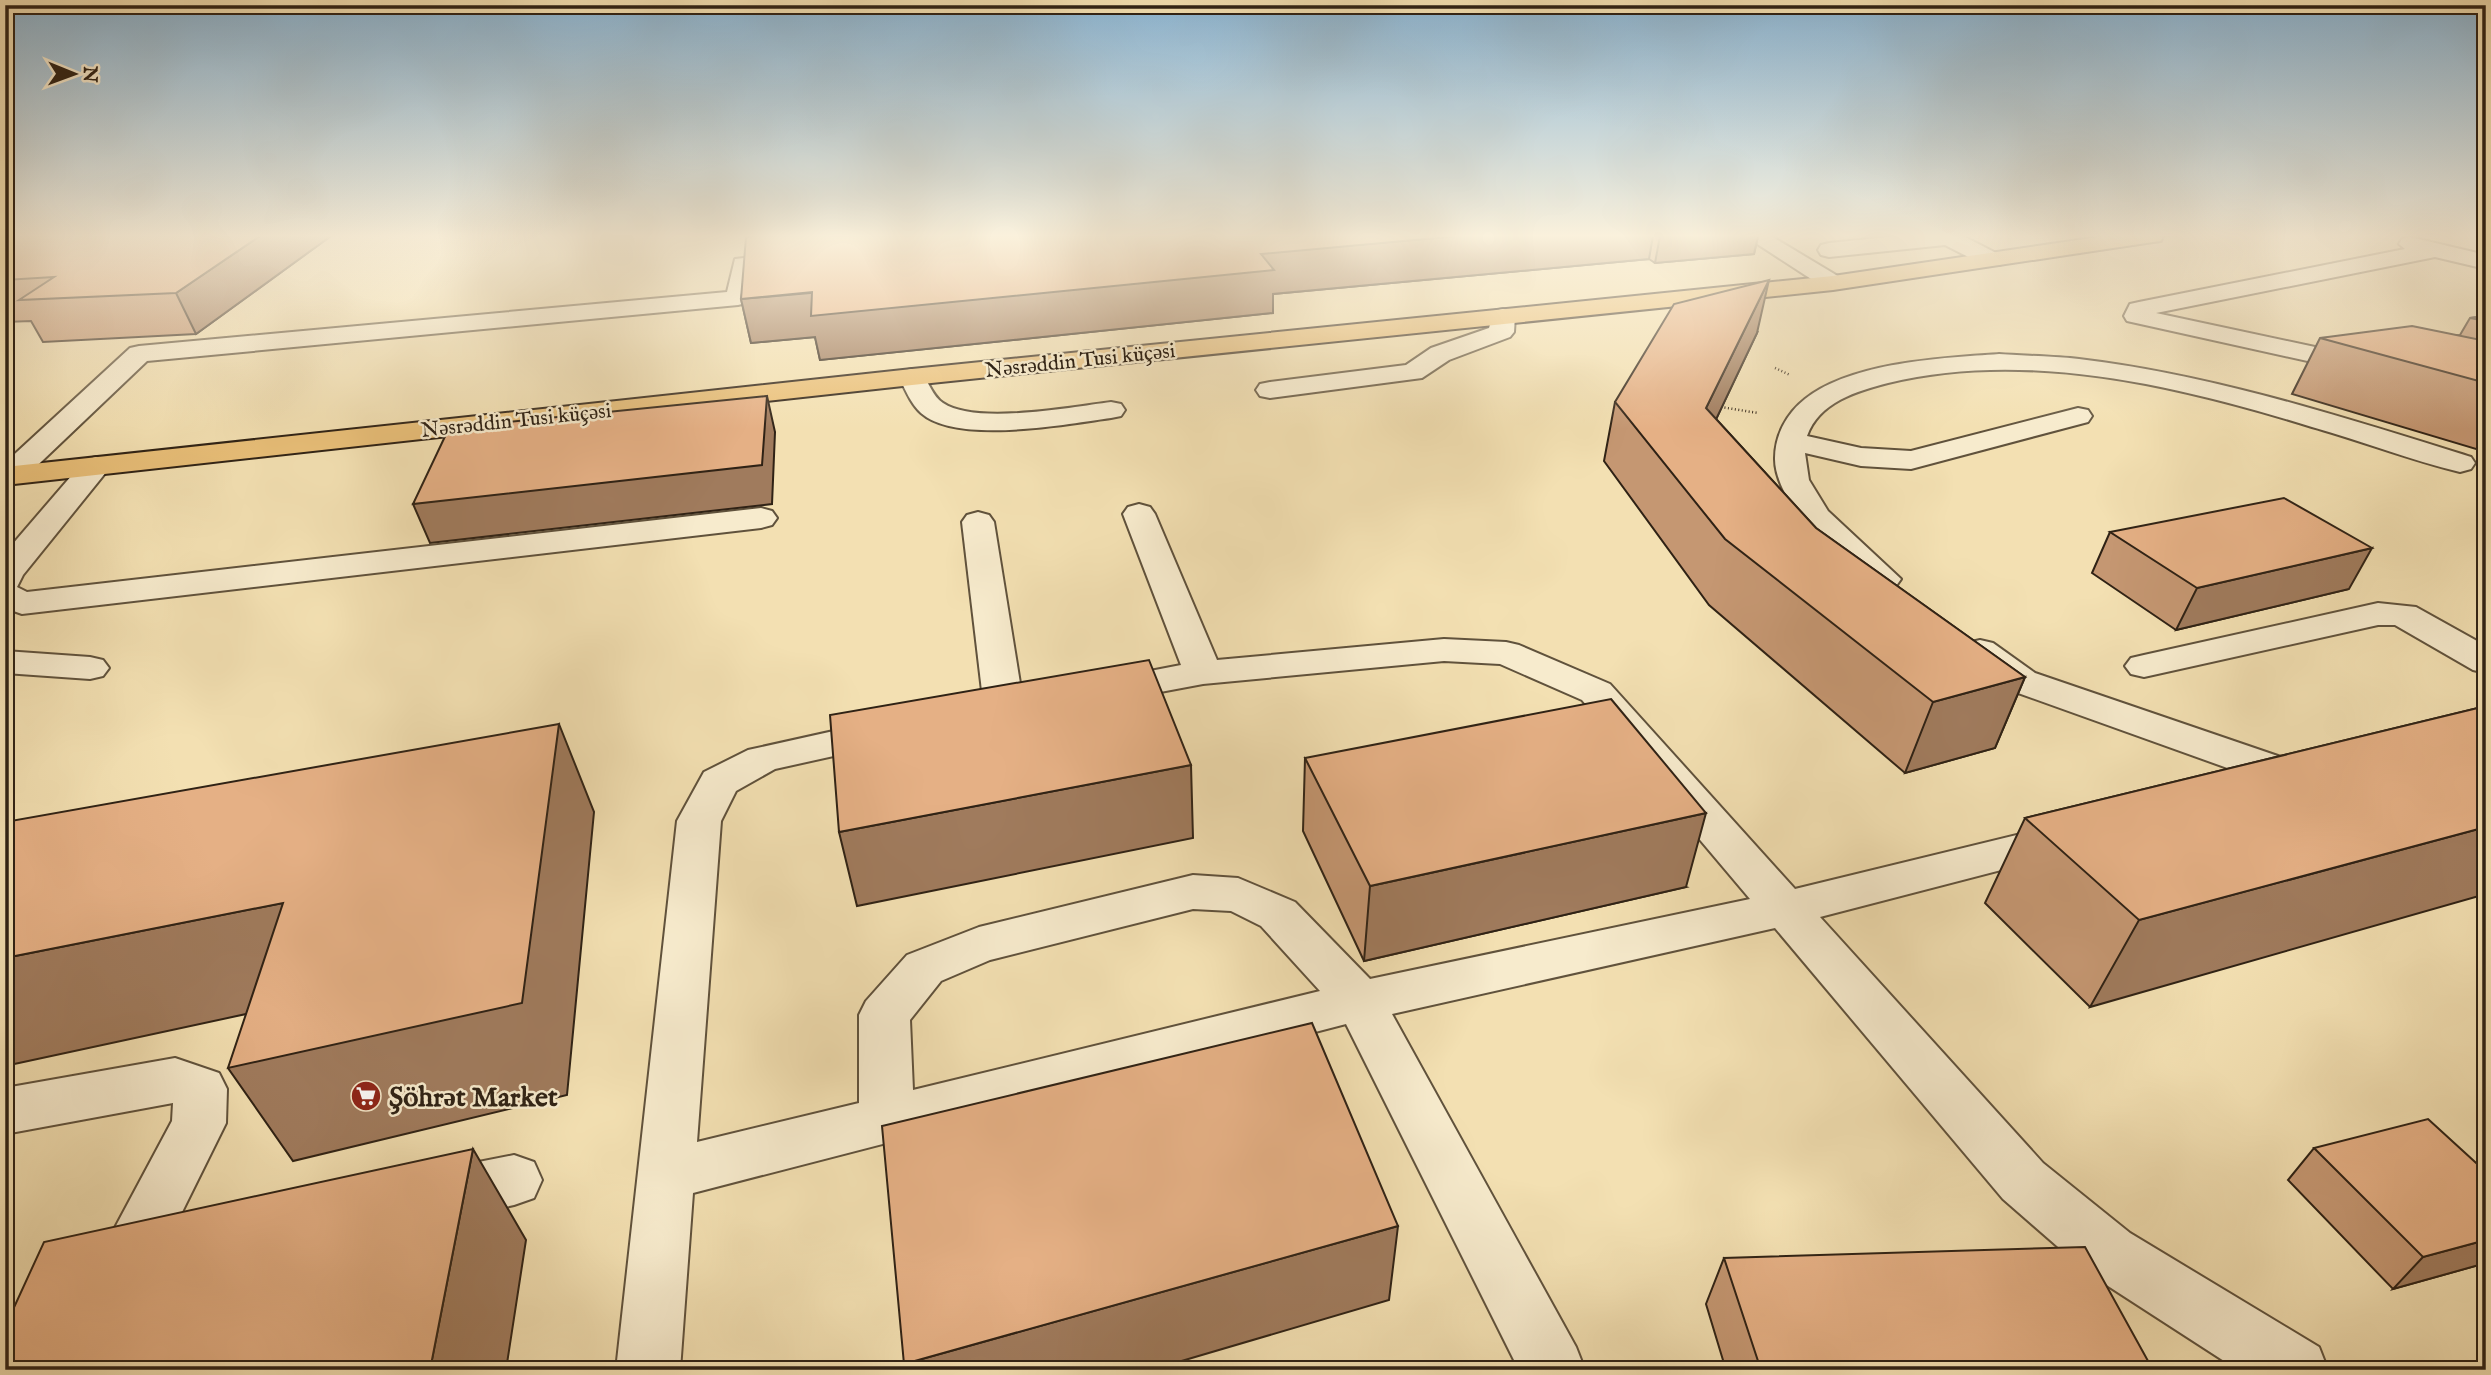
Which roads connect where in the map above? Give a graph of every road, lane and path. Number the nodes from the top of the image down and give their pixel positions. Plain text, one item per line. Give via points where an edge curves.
1 (715, 300) edge
2 (1657, 300) edge
3 (2183, 300) edge
4 (1503, 316) junction
5 (2391, 372) edge
6 (912, 377) junction
7 (1270, 390) dead end
8 (1111, 410) dead end
9 (2078, 416) dead end
10 (1790, 441) junction
11 (2460, 463) dead end
12 (96, 466) junction
13 (8, 475) edge
14 (1139, 514) dead end
15 (761, 518) dead end
16 (978, 522) dead end
17 (5, 580) edge
18 (5, 594) edge
19 (1909, 598) edge
20 (1960, 637) edge
21 (5, 662) edge
22 (2486, 662) edge
23 (2144, 666) dead end
24 (90, 668) dead end
25 (1203, 673) junction
26 (1001, 709) junction
27 (2222, 799) edge
28 (2106, 828) edge
29 (1784, 909) junction
30 (1360, 1001) junction
31 (5, 1111) edge
32 (887, 1120) junction
33 (665, 1175) junction
34 (514, 1180) dead end
35 (394, 1205) edge
36 (195, 1245) edge
37 (129, 1258) junction
38 (99, 1314) edge
39 (648, 1370) edge
40 (1553, 1370) edge
41 (2296, 1370) edge

1 - 13 street via 139,354
2 - 4 main road, Nəsrəddin Tusi küçəsi
3 - 5 street via 2139,309 2136,316
4 - 6 main road, Nəsrəddin Tusi küçəsi
4 - 7 street via 1500,332 1440,354 1413,372
6 - 8 street via 933,408 961,418 1001,422
6 - 12 main road, Nəsrəddin Tusi küçəsi
9 - 10 street via 1911,460 1861,457
10 - 11 street via 1796,421 1830,393 1880,374 1950,363 2026,362 2125,374 2222,395
10 - 19 street via 1787,455 1802,500 1846,550
12 - 13 main road, Nəsrəddin Tusi küçəsi
12 - 17 street
14 - 25 street
15 - 18 street via 22,603
16 - 26 street
20 - 27 street via 2021,681 2320,774
21 - 24 street
22 - 23 street via 2403,615 2378,614
25 - 26 street
25 - 29 street via 1444,650 1506,653 1596,692
26 - 33 street via 763,759 719,782 699,821
28 - 29 street
29 - 30 street
29 - 41 street via 2023,1181 2109,1253
30 - 32 street
30 - 32 street via 1278,914 1238,895 1193,892 979,945 924,968 884,1015
30 - 40 street
31 - 37 street via 175,1080 200,1088 199,1123
32 - 33 street
33 - 39 street
34 - 35 street
36 - 37 street
37 - 38 street

